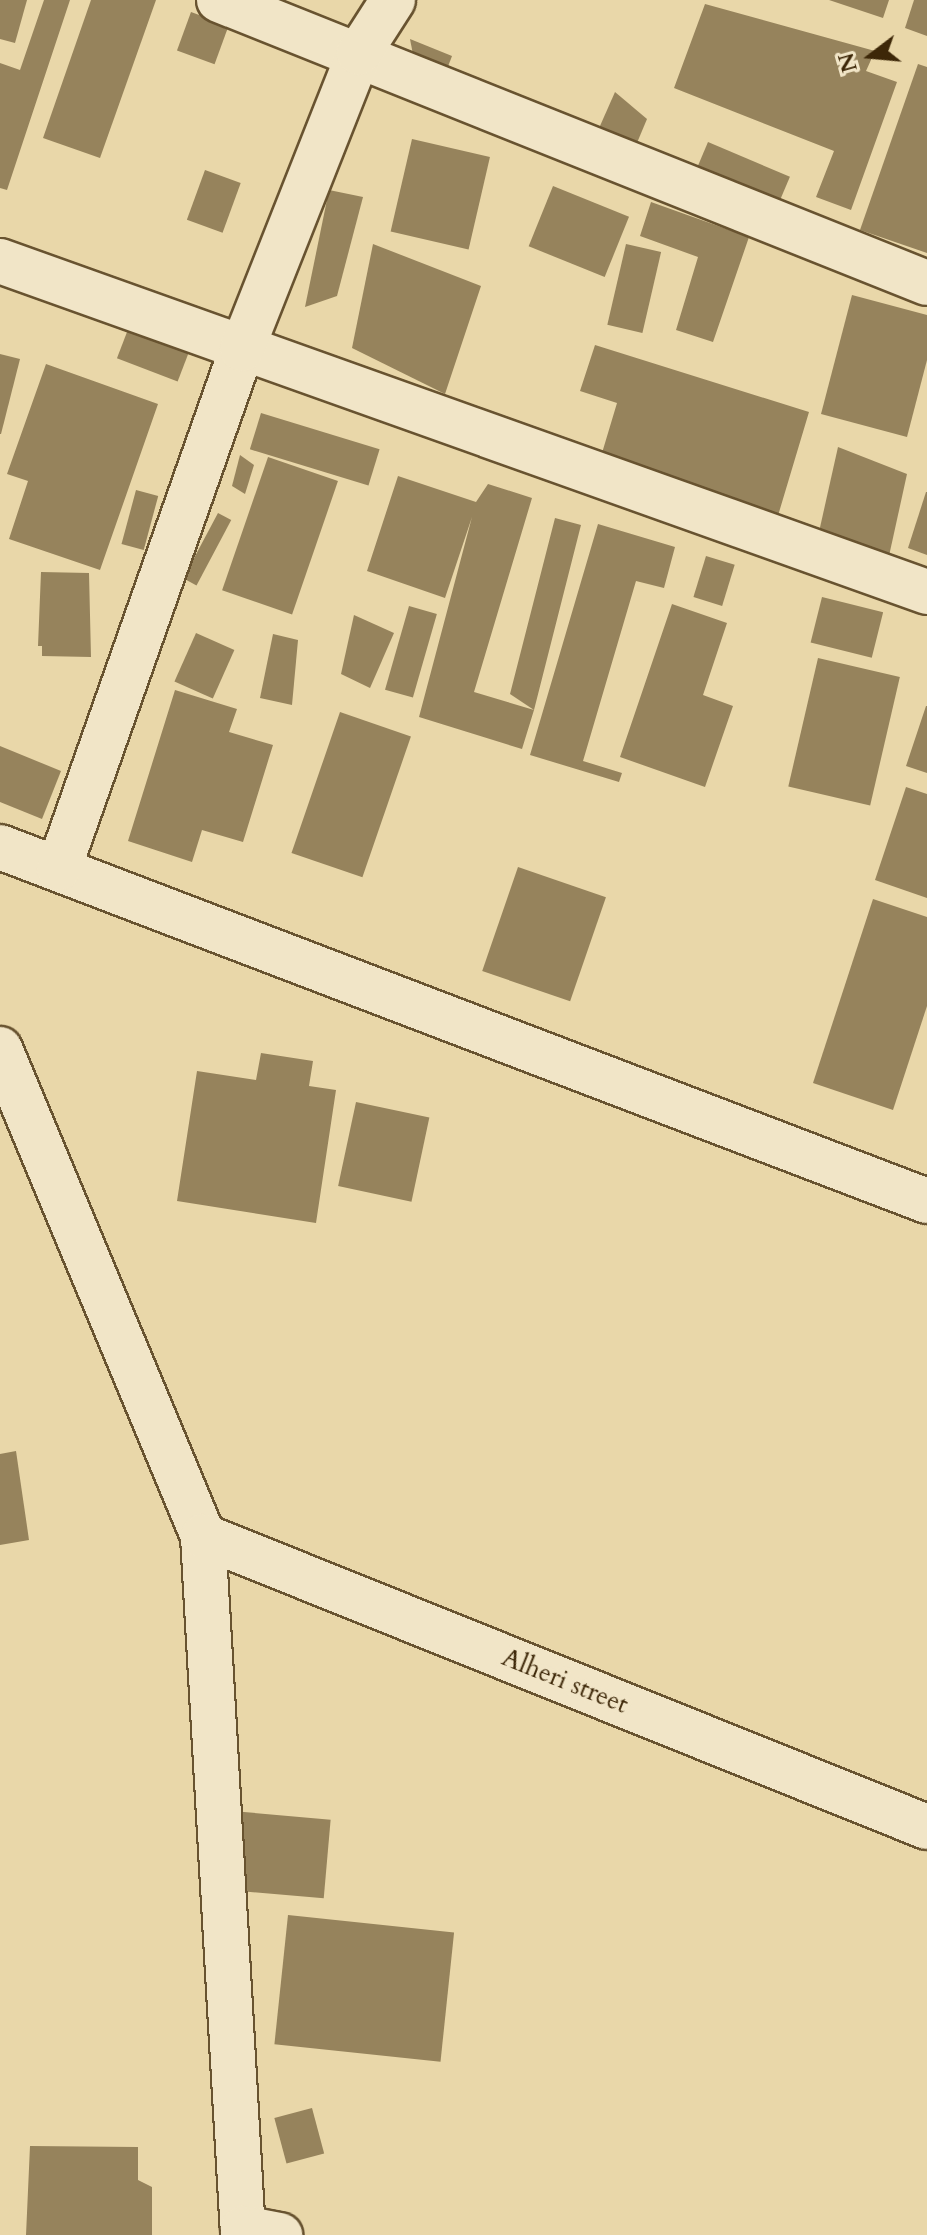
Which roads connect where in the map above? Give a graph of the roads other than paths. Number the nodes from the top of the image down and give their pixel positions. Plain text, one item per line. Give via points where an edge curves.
1 (219, 0) edge
2 (393, 0) edge
3 (359, 53) junction
4 (0, 261) edge
5 (927, 283) edge
6 (242, 349) junction
7 (927, 592) edge
8 (0, 847) edge
9 (59, 868) junction
10 (0, 1049) edge
11 (927, 1201) edge
12 (203, 1536) junction
13 (927, 1827) edge
14 (255, 2233) edge

1 - 3 street
2 - 3 street
3 - 5 street
3 - 6 street
4 - 6 street
6 - 7 street
6 - 9 street
8 - 9 street
9 - 11 street
10 - 12 street
12 - 13 street, Alheri street
12 - 14 street

